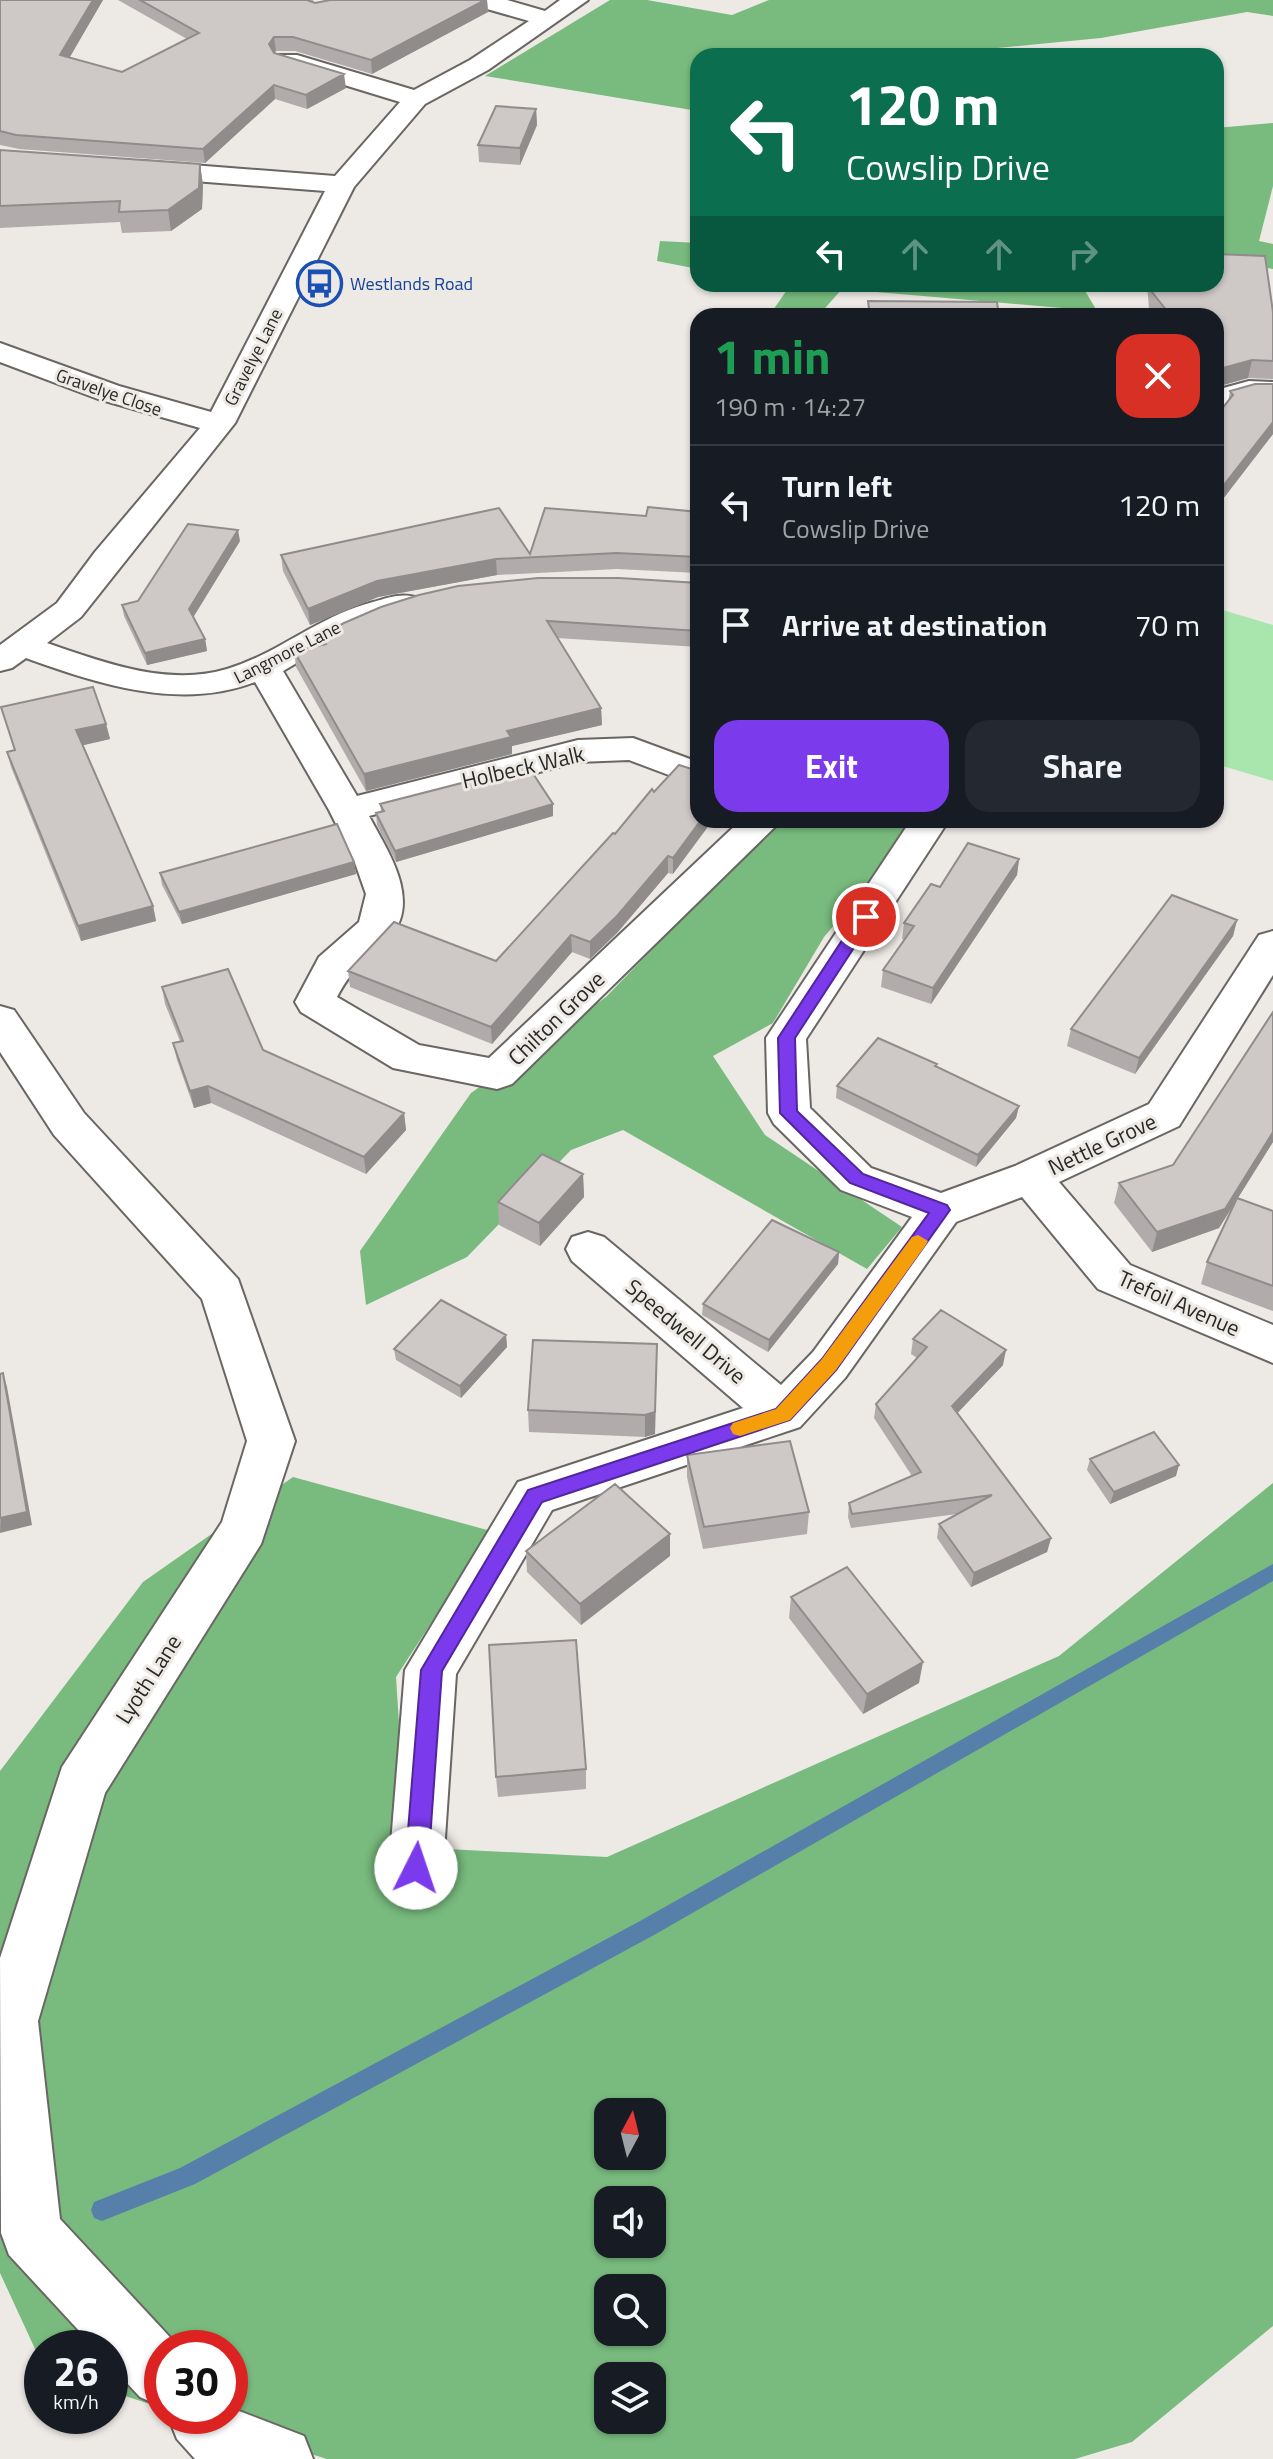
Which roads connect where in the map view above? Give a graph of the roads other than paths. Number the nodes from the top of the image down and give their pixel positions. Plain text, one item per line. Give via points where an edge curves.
1 (481, 0) edge
2 (576, 0) edge
3 (545, 18) junction
4 (285, 59) edge
5 (416, 99) junction
6 (113, 167) edge
7 (342, 184) junction
8 (0, 352) edge
9 (1273, 391) edge
10 (1224, 398) edge
11 (220, 423) junction
12 (436, 597) edge
13 (11, 653) edge
14 (264, 667) junction
15 (690, 772) edge
16 (347, 810) junction
17 (755, 828) edge
18 (925, 828) edge
19 (1273, 944) edge
20 (0, 1020) edge
21 (1030, 1177) junction
22 (941, 1210) junction
23 (588, 1249) dead end
24 (1273, 1345) edge
25 (783, 1414) junction
26 (416, 1868) dead end
27 (144, 2355) edge
28 (216, 2434) edge
29 (281, 2459) edge

1 - 3 street
2 - 3 street, Gravelye Lane
3 - 5 street, Gravelye Lane via 486,60
4 - 5 street
5 - 7 street, Gravelye Lane
6 - 7 street
7 - 11 street, Gravelye Lane
8 - 11 street, Gravelye Close via 159,410
9 - 10 street via 1249,390
11 - 13 street, Gravelye Lane via 69,610
12 - 14 street, Langmore Lane via 336,626
13 - 14 street, Langmore Lane via 149,685 226,682
14 - 16 street, Chilton Grove
15 - 16 street, Holbeck Walk via 633,749 578,751
16 - 17 street, Chilton Grove via 385,894 377,927 333,966 315,1002 408,1058 497,1074
18 - 22 street via 786,1038 789,1113 856,1179
19 - 21 street, Nettle Grove via 1164,1115
20 - 27 street, Lyoth Lane via 69,1124 222,1291 271,1441 244,1529 81,1784 9,2021 31,2233
21 - 22 street, Nettle Grove
21 - 24 street, Trefoil Avenue via 1114,1277
22 - 25 street via 829,1365
23 - 25 street, Speedwell Drive
25 - 26 street via 535,1496 431,1670
28 - 29 street

